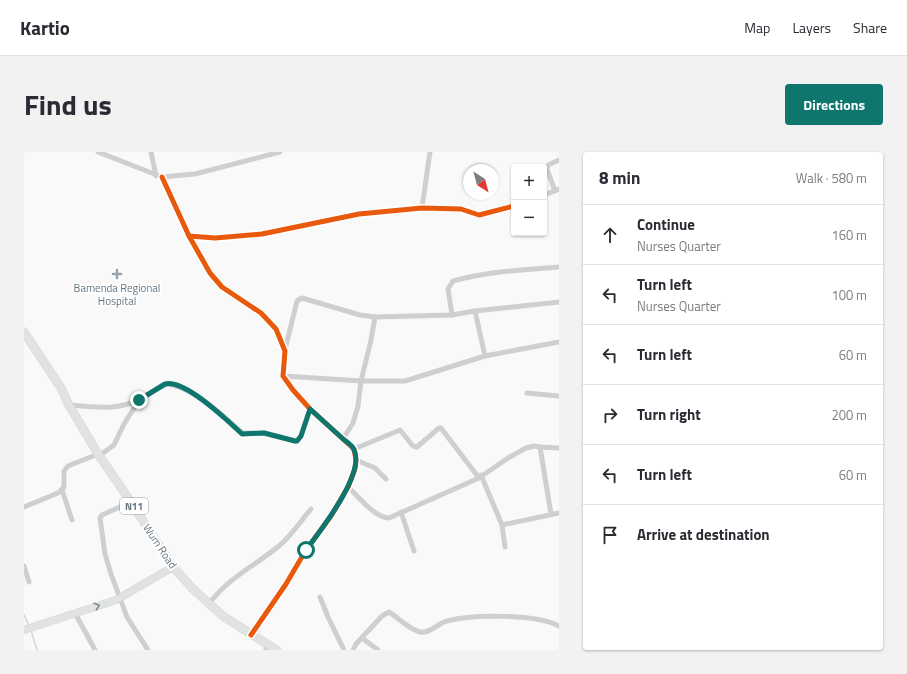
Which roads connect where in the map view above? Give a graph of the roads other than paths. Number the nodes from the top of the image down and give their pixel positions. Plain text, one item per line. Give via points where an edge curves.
1 (98, 152) edge
2 (151, 152) edge
3 (280, 152) edge
4 (430, 152) edge
5 (559, 160) edge
6 (156, 176) junction
7 (162, 178) junction
8 (557, 190) edge
9 (547, 194) edge
10 (511, 207) edge
11 (422, 208) junction
12 (189, 236) junction
13 (559, 267) edge
14 (559, 302) edge
15 (475, 311) junction
16 (452, 315) junction
17 (375, 318) junction
18 (24, 332) edge
19 (559, 342) edge
20 (284, 351) junction
21 (485, 356) junction
22 (284, 376) junction
23 (361, 381) junction
24 (527, 393) dead end
25 (559, 396) edge
26 (139, 400) junction
27 (69, 405) junction
28 (310, 409) junction
29 (343, 439) junction
30 (540, 448) junction
31 (559, 448) edge
32 (354, 449) junction
33 (98, 455) junction
34 (356, 460) junction
35 (480, 476) junction
36 (386, 479) dead end
37 (348, 487) junction
38 (62, 490) junction
39 (131, 502) junction
40 (24, 507) edge
41 (311, 509) dead end
42 (401, 512) junction
43 (559, 513) edge
44 (551, 514) junction
45 (72, 520) dead end
46 (502, 525) junction
47 (505, 547) dead end
48 (414, 551) dead end
49 (24, 566) edge
50 (173, 567) junction
51 (30, 582) dead end
52 (320, 597) dead end
53 (120, 598) junction
54 (208, 605) junction
55 (75, 614) junction
56 (559, 626) edge
57 (28, 629) edge
58 (252, 635) junction
59 (362, 638) junction
60 (266, 647) edge
61 (95, 650) edge
62 (148, 650) edge
63 (277, 650) edge
64 (344, 650) edge
65 (353, 650) edge
66 (378, 650) edge

1 - 6 street
2 - 6 street
3 - 7 street via 195,174
4 - 11 street
5 - 8 street via 548,165 547,169
6 - 7 street
7 - 12 street
8 - 9 street
10 - 11 street via 479,215 461,209
11 - 12 street via 359,214 262,234 215,238
12 - 20 street via 210,273 222,287 271,322
13 - 16 street via 488,273 453,281 448,289
14 - 15 street
15 - 16 street
15 - 21 street
16 - 17 street
17 - 20 street via 302,298 297,301
17 - 23 street
18 - 27 highway, Wum Road / N11 via 61,388
19 - 21 street
20 - 22 street
21 - 23 street via 412,380
22 - 23 street
22 - 28 street
23 - 29 street via 353,423
24 - 25 street
26 - 27 street via 97,408
26 - 28 street via 165,384 176,385 196,395 242,434 264,433 295,441 301,436
26 - 33 street via 114,446
27 - 33 highway, Wum Road / N11
28 - 29 street
29 - 32 street
30 - 31 street
30 - 35 street via 534,446 520,451
30 - 44 street
32 - 34 street
32 - 35 street via 400,430 413,446 417,447 441,428
33 - 38 street via 68,466 64,471
33 - 39 highway, Wum Road / N11
34 - 36 street via 375,468
34 - 37 street
35 - 42 street
35 - 46 street
37 - 42 street via 376,514 384,518
37 - 58 street
38 - 40 street via 58,494
38 - 45 street
39 - 50 highway, Wum Road / N11
39 - 53 street via 100,518 105,554
41 - 54 street via 284,542 231,580
42 - 48 street
43 - 44 street
44 - 46 street
46 - 47 street
49 - 51 street
50 - 53 main road
50 - 54 highway, Wum Road / N11
52 - 64 street
55 -> 53 main road
53 - 62 street via 127,617
54 - 58 highway, Wum Road / N11
55 - 57 main road
55 - 61 street
56 - 59 street via 533,618 488,616 447,621 426,632 420,632 388,612
58 - 60 highway, Wum Road / N11
59 - 65 street
59 - 66 street
60 - 63 highway, Wum Road / N11

